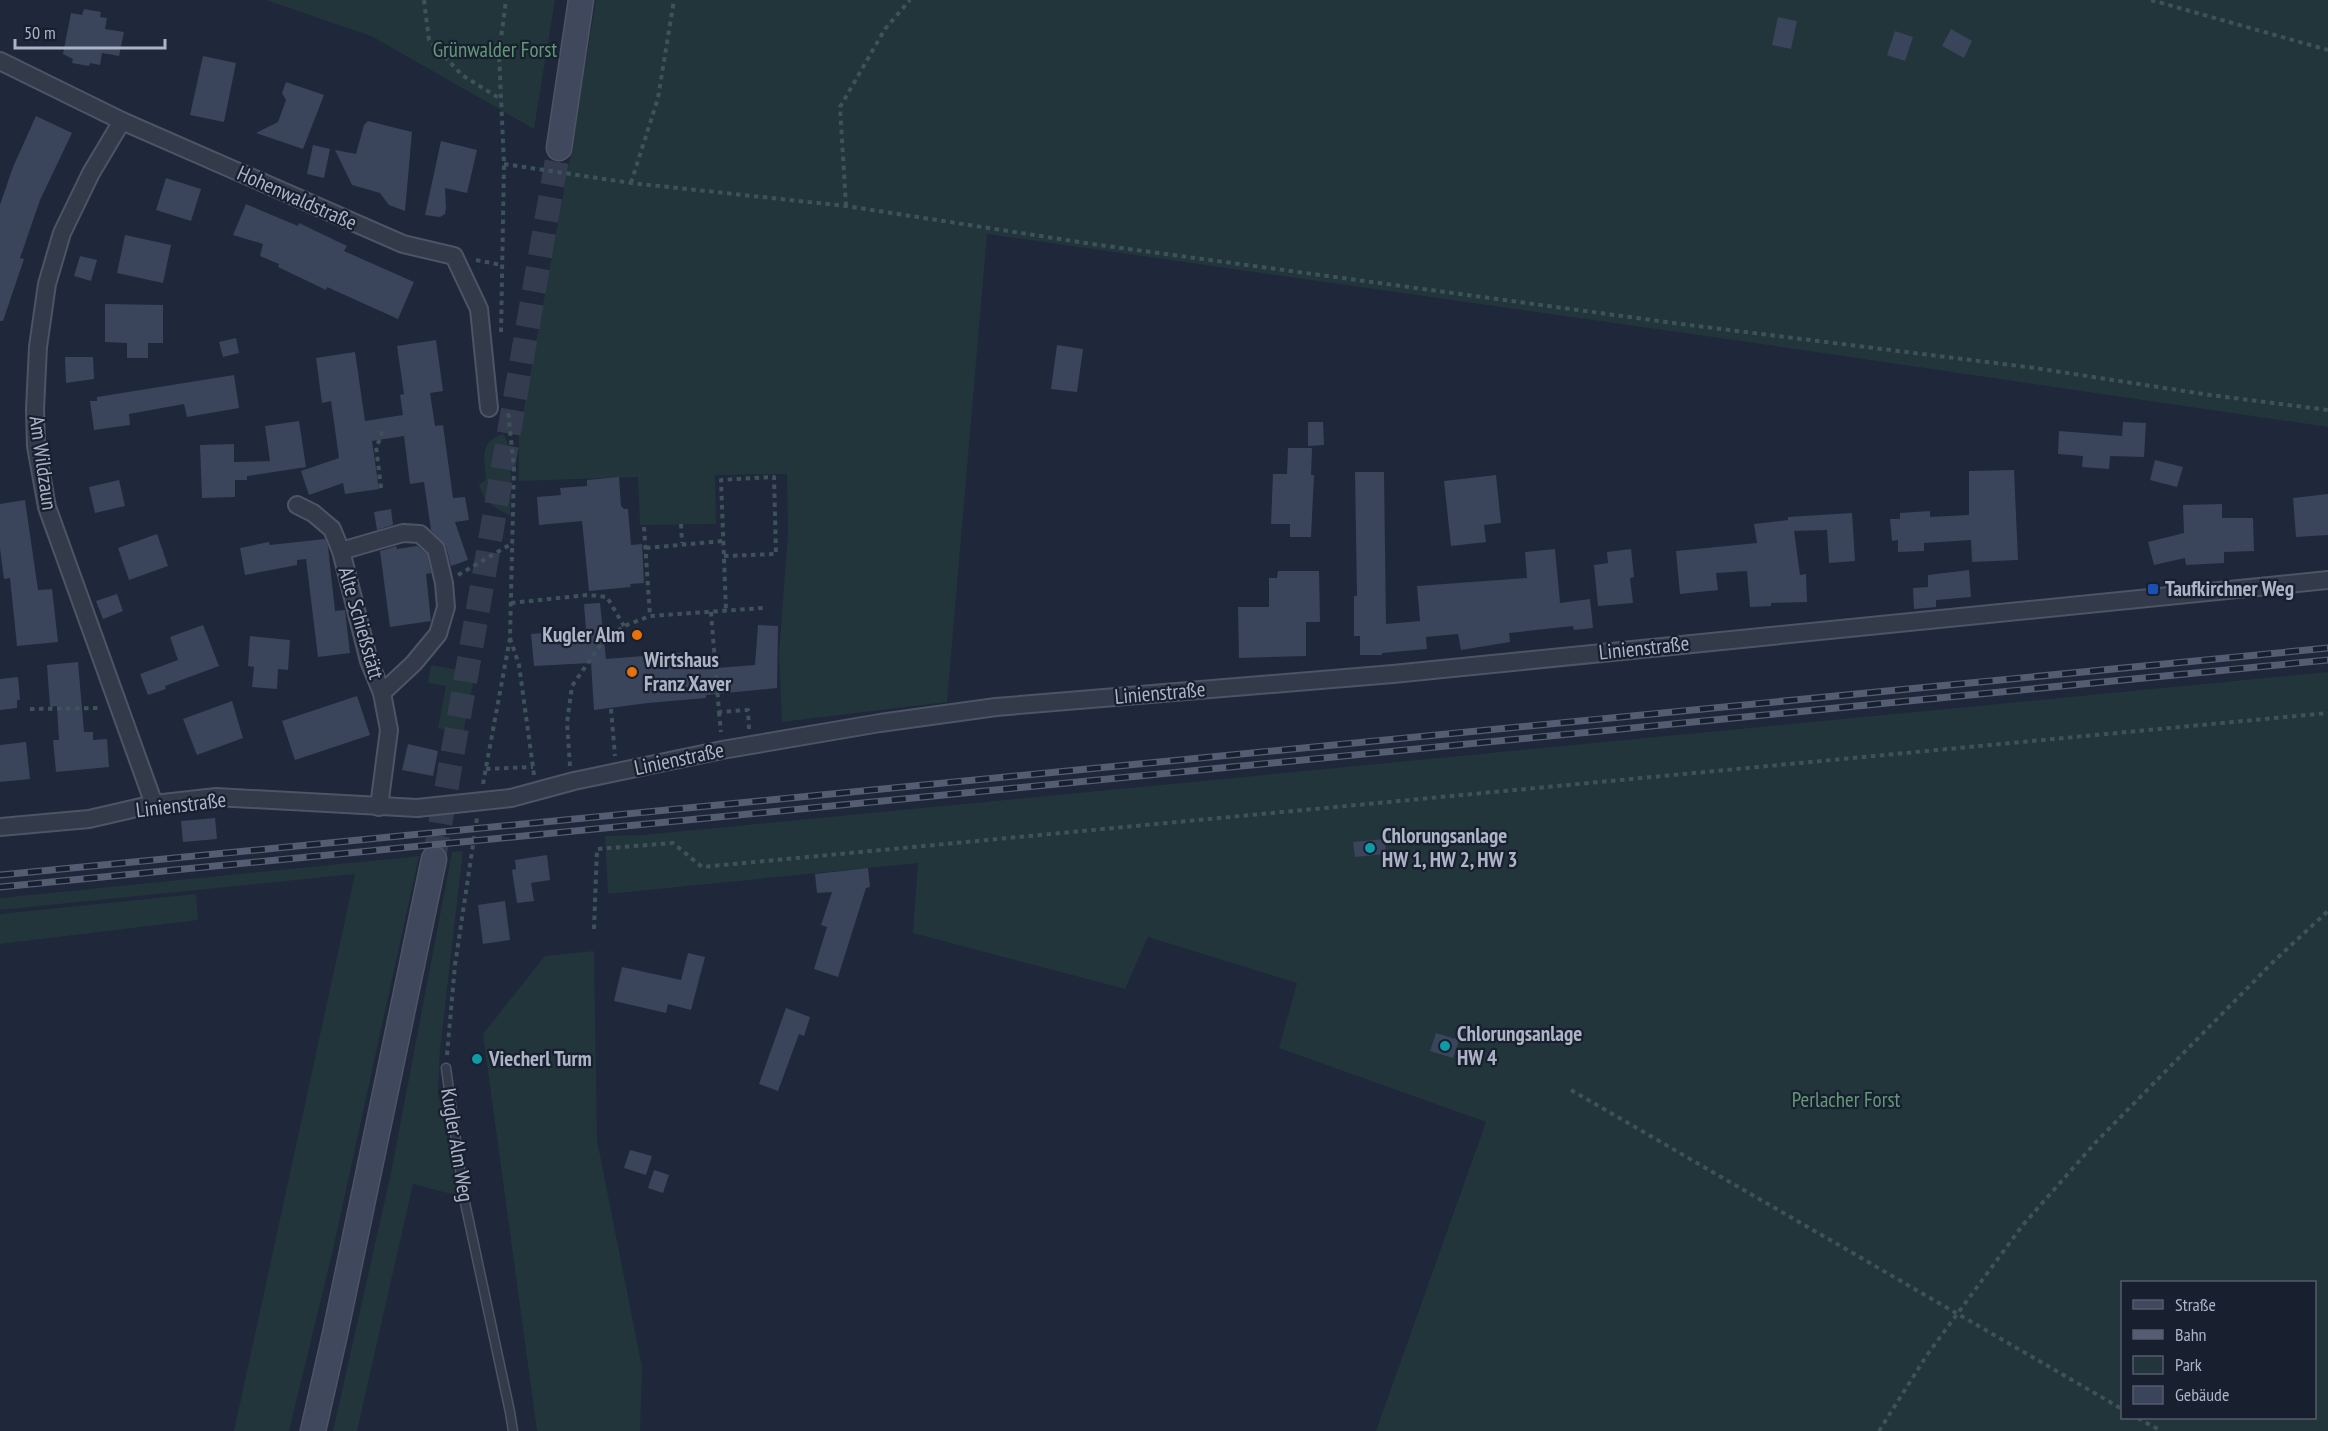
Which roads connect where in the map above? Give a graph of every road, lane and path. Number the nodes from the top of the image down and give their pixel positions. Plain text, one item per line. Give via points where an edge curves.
1 (424, 0) edge
2 (506, 0) edge
3 (581, 0) edge
4 (674, 0) edge
5 (910, 0) edge
6 (2151, 0) edge
7 (2328, 50) edge
8 (0, 61) edge
9 (500, 98) junction
10 (122, 121) junction
11 (559, 148) tunnel mouth
12 (504, 164) junction
13 (631, 183) junction
14 (846, 206) junction
15 (501, 338) dead end
16 (507, 405) dead end
17 (489, 408) dead end
18 (2328, 410) edge
19 (382, 427) dead end
20 (381, 488) dead end
21 (297, 505) dead end
22 (681, 524) dead end
23 (644, 527) dead end
24 (723, 541) junction
25 (513, 543) junction
26 (682, 543) junction
27 (646, 548) junction
28 (342, 551) junction
29 (724, 556) junction
30 (2328, 580) edge
31 (444, 583) junction
32 (511, 603) junction
33 (763, 608) dead end
34 (726, 611) junction
35 (711, 612) junction
36 (650, 616) junction
37 (624, 626) junction
38 (510, 638) junction
39 (382, 693) junction
40 (120, 708) junction
41 (30, 709) dead end
42 (611, 709) dead end
43 (2328, 713) edge
44 (750, 745) junction
45 (569, 761) dead end
46 (533, 767) junction
47 (617, 772) junction
48 (536, 793) junction
49 (154, 804) junction
50 (379, 807) junction
51 (0, 827) edge
52 (470, 857) dead end
53 (434, 859) tunnel mouth
54 (2328, 911) edge
55 (594, 929) dead end
56 (446, 1068) joint
57 (1571, 1090) dead end
58 (1959, 1313) junction
59 (2121, 1408) edge
60 (2140, 1419) edge
61 (313, 1431) edge
62 (513, 1431) edge
63 (1878, 1431) edge
64 (2161, 1431) edge

1 - 9 path via 429,40 462,75
2 - 9 path via 499,54
3 - 11 main road
4 - 13 path via 658,98
5 - 14 path via 885,29 840,107
6 - 7 path
8 - 10 street, Hohenwaldstraße
9 - 12 path
10 - 17 street, Hohenwaldstraße via 403,244 454,256 479,309
10 - 40 street, Am Wildzaun via 62,232 45,295 34,409 46,507
12 - 13 path
12 - 15 path
13 - 14 path
14 - 18 path via 1116,247
16 - 25 path via 514,468
19 - 20 path via 376,446
21 - 28 street, Alte Schießstätt via 332,529
22 - 26 path
23 - 27 path
24 - 26 path
24 - 29 path
24 - 29 path via 721,480 774,477 776,554
25 - 31 path
25 - 32 path
26 - 27 path
27 - 36 path
28 - 31 street, Alte Schießstätt via 403,533 420,534 436,549
28 - 39 street, Alte Schießstätt via 369,661
29 - 34 path
30 - 44 street, Linienstraße via 1393,674 996,707
31 - 39 street, Alte Schießstätt via 446,607 438,634
32 - 37 path via 588,595 607,597
32 - 38 path
33 - 34 path
34 - 35 path
35 - 36 path
35 - 44 path via 719,712 748,710
36 - 37 path
37 - 45 path via 601,644 572,686 567,723
38 - 46 path via 519,665
38 - 46 path via 486,769
39 - 50 street, Alte Schießstätt via 389,730
40 - 41 path
40 - 49 street, Am Wildzaun
42 - 47 path
43 - 55 path via 702,867 673,843 597,849
44 - 47 street, Linienstraße
46 - 48 path
47 - 48 street, Linienstraße
48 - 50 street, Linienstraße, bridge via 417,808
49 - 50 street, Linienstraße via 216,797
49 - 51 street, Linienstraße via 89,819
52 - 56 path, Kugler Alm Weg
53 - 61 main road
54 - 58 path via 2274,960 2096,1142 2022,1226
56 - 62 lane, Kugler Alm Weg via 465,1198
57 - 58 path
58 - 59 path
58 - 63 path
60 - 64 path

